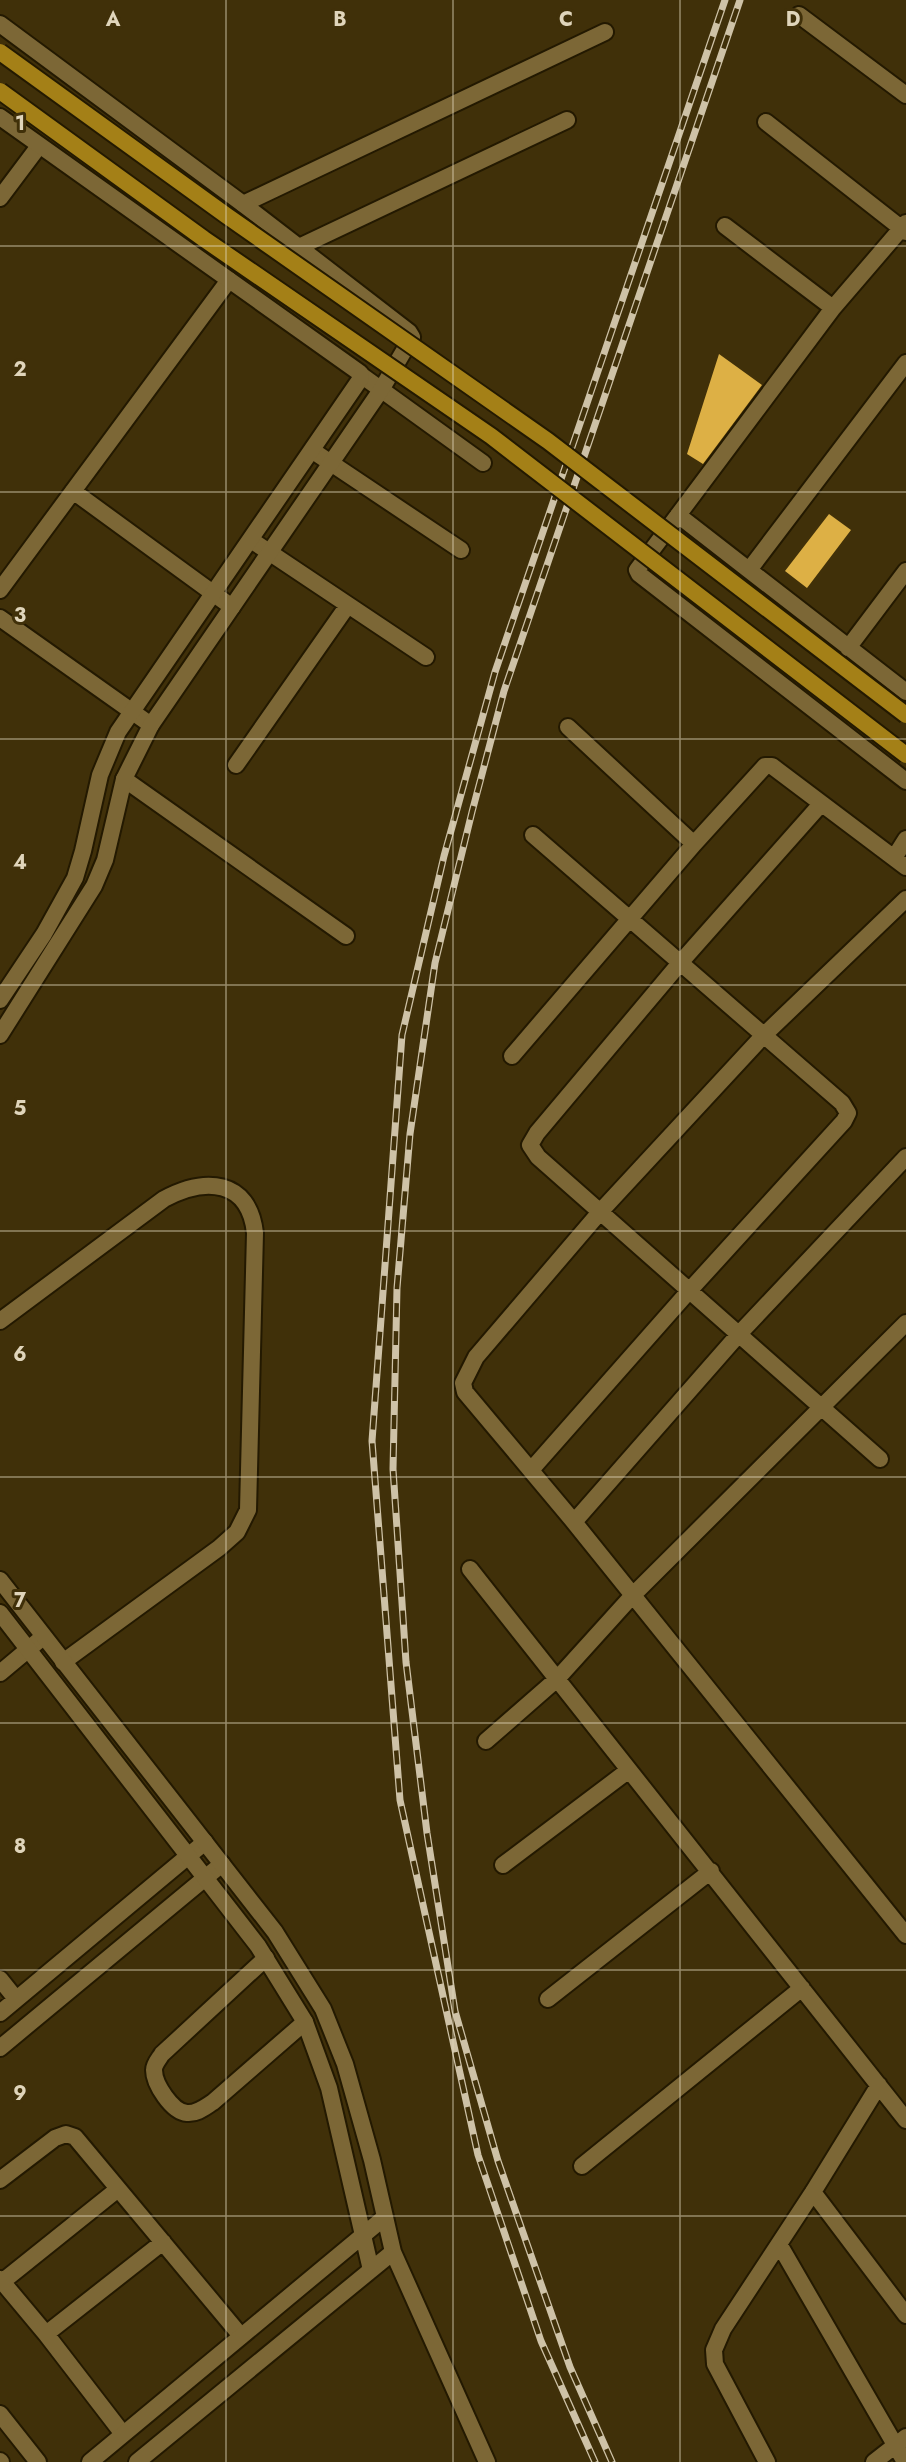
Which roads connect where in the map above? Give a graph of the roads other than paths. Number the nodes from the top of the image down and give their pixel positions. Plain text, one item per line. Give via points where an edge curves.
1 (799, 15) dead end
2 (0, 24) edge
3 (605, 32) dead end
4 (0, 51) edge
5 (0, 92) edge
6 (906, 95) edge
7 (0, 117) edge
8 (567, 120) dead end
9 (766, 122) dead end
10 (39, 146) junction
11 (0, 198) edge
12 (243, 204) junction
13 (725, 225) dead end
14 (904, 228) edge
15 (299, 247) junction
16 (229, 280) junction
17 (832, 308) junction
18 (906, 363) edge
19 (361, 375) junction
20 (381, 390) junction
21 (313, 451) junction
22 (331, 463) junction
23 (483, 463) dead end
24 (73, 491) junction
25 (678, 514) junction
26 (251, 540) junction
27 (460, 550) dead end
28 (270, 552) junction
29 (749, 570) junction
30 (906, 571) edge
31 (0, 590) edge
32 (214, 595) junction
33 (348, 605) junction
34 (232, 607) junction
35 (0, 618) edge
36 (848, 648) junction
37 (426, 657) dead end
38 (906, 692) edge
39 (132, 712) junction
40 (906, 715) edge
41 (151, 725) junction
42 (568, 727) dead end
43 (906, 755) edge
44 (236, 765) dead end
45 (124, 779) junction
46 (906, 781) edge
47 (821, 804) junction
48 (533, 835) dead end
49 (906, 839) edge
50 (694, 844) junction
51 (900, 862) edge
52 (906, 900) edge
53 (630, 919) junction
54 (346, 936) dead end
55 (680, 963) junction
56 (0, 1000) edge
57 (1, 1031) edge
58 (763, 1036) junction
59 (512, 1056) dead end
60 (906, 1157) edge
61 (600, 1212) junction
62 (689, 1291) junction
63 (0, 1321) edge
64 (906, 1323) edge
65 (739, 1334) junction
66 (822, 1408) junction
67 (880, 1459) dead end
68 (531, 1470) junction
69 (574, 1522) junction
70 (470, 1569) dead end
71 (0, 1580) edge
72 (633, 1595) junction
73 (0, 1613) edge
74 (43, 1637) junction
75 (28, 1650) junction
76 (63, 1662) junction
77 (0, 1673) edge
78 (557, 1679) junction
79 (486, 1741) dead end
80 (629, 1770) junction
81 (205, 1842) junction
82 (188, 1856) junction
83 (222, 1864) junction
84 (503, 1865) dead end
85 (711, 1871) junction
86 (206, 1878) junction
87 (906, 1935) edge
88 (266, 1958) junction
89 (0, 1979) edge
90 (802, 1988) junction
91 (16, 1999) junction
92 (548, 1999) dead end
93 (0, 2013) edge
94 (305, 2022) junction
95 (0, 2048) edge
96 (879, 2085) junction
97 (906, 2120) edge
98 (582, 2166) dead end
99 (0, 2180) edge
100 (118, 2189) junction
101 (813, 2192) junction
102 (385, 2217) junction
103 (362, 2236) junction
104 (163, 2242) junction
105 (780, 2244) junction
106 (393, 2252) junction
107 (371, 2270) junction
108 (1, 2281) edge
109 (906, 2314) edge
110 (46, 2334) junction
111 (242, 2336) junction
112 (0, 2414) edge
113 (123, 2434) junction
114 (901, 2441) edge
115 (39, 2462) edge
116 (90, 2462) edge
117 (137, 2462) edge
118 (487, 2462) edge
119 (767, 2462) edge
120 (874, 2462) edge
121 (905, 2462) edge

1 - 6 street
2 - 12 street
3 - 12 street
4 - 40 main road, bridge via 548,441
5 - 43 main road, bridge via 204,239 491,436
7 - 10 street
8 - 15 street
9 - 14 street
10 - 11 street
10 - 16 street
12 - 15 street
13 - 17 street
14 - 17 street
15 - 20 street via 412,334
16 - 19 street
16 - 24 street
17 - 25 street
18 - 29 street
19 - 20 street
19 - 21 street
20 - 22 street
20 - 23 street
21 - 22 street
21 - 26 street
22 - 27 street
22 - 28 street
24 - 31 street
24 - 32 street
25 - 29 street
25 - 46 street via 638,568 639,574
26 - 28 street
26 - 32 street
28 - 33 street
28 - 34 street
29 - 36 street
30 - 36 street
32 - 34 street
32 - 39 street
33 - 37 street
33 - 44 street
34 - 41 street
35 - 39 street
36 - 38 street
39 - 41 street
39 - 56 street via 118,732 100,775 75,878
41 - 45 street
42 - 50 street
45 - 54 street
45 - 57 street via 105,860 94,886
47 - 50 street via 767,765
47 - 51 street
47 - 55 street
48 - 53 street
49 - 51 street
50 - 53 street
52 - 58 street
53 - 55 street
53 - 59 street
55 - 58 street
55 - 61 street via 531,1142 538,1157
58 - 61 street
58 - 62 street via 842,1103 848,1113
60 - 65 street
61 - 62 street
61 - 68 street via 477,1357 463,1383 465,1392
62 - 65 street
62 - 68 street
63 - 76 street via 178,1192 197,1186 219,1186 234,1191 248,1205 255,1233 248,1510 237,1532 219,1548
64 - 66 street
65 - 66 street
65 - 69 street
66 - 67 street
66 - 72 street
68 - 69 street
69 - 72 street
70 - 78 street
71 - 74 street
72 - 78 street
72 - 87 street
73 - 75 street
74 - 75 street
74 - 76 street
75 - 77 street
75 - 82 street
76 - 81 street
78 - 79 street
78 - 80 street
80 - 84 street
80 - 85 street
81 - 82 street
81 - 83 street
82 - 86 street
82 - 91 street
83 - 86 street
83 - 102 street via 275,1932 322,2009 345,2064
85 - 90 street
85 - 92 street
86 - 88 street
86 - 95 street
88 - 94 street
88 - 94 street via 162,2054 154,2072 160,2088 181,2112 197,2111 213,2102
89 - 91 street
90 - 96 street
90 - 98 street
91 - 93 street
94 - 103 street via 329,2088
96 - 97 street
96 - 101 street
99 - 100 street via 55,2138 66,2134 75,2137
100 - 104 street
100 - 108 street
101 - 105 street
101 - 109 street
102 - 103 street
102 - 106 street
103 - 107 street
103 - 111 street
104 - 110 street
104 - 111 street
105 - 114 street
105 - 119 street via 723,2329 714,2350 717,2370
106 - 107 street
106 - 118 street
107 - 117 street
108 - 110 street
110 - 113 street
111 - 113 street
112 - 115 street
113 - 116 street
114 - 120 street
114 - 121 street

